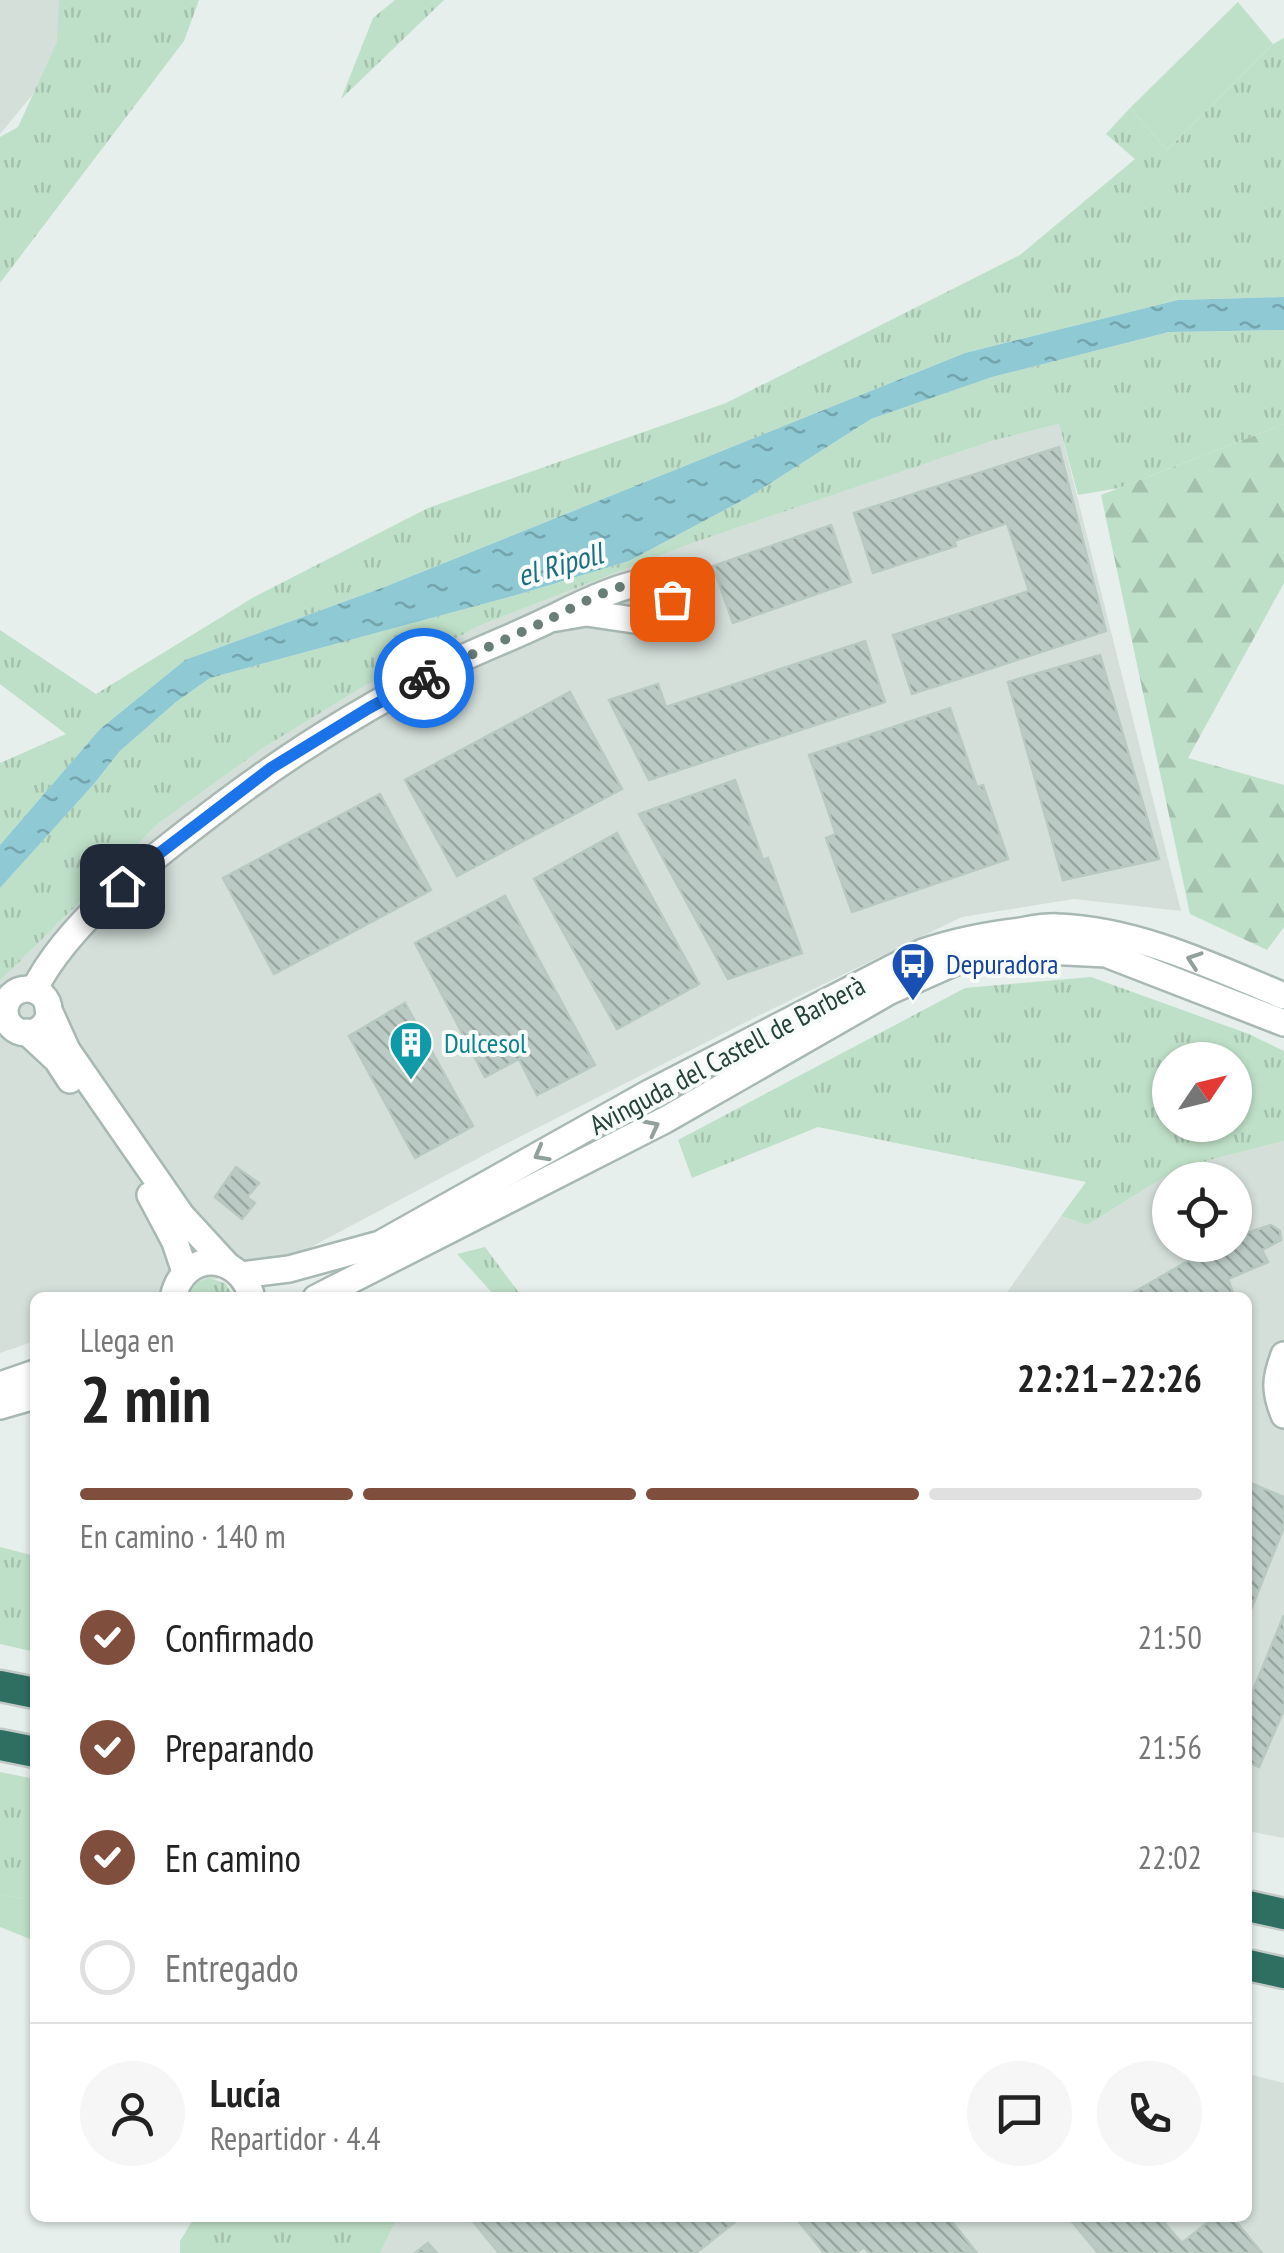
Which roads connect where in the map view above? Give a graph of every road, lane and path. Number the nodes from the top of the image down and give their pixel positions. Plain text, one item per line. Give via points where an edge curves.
1 (551, 619) dead end
2 (1284, 996) edge
3 (41, 999) junction
4 (1284, 1023) edge
5 (11, 1026) edge
6 (185, 1272) junction
7 (240, 1279) edge
8 (174, 1292) edge
9 (328, 1292) edge
10 (1284, 1354) edge
11 (30, 1375) edge
12 (0, 1385) edge
13 (30, 1397) edge
14 (0, 1406) edge
15 (1284, 1415) edge
16 (0, 1686) edge
17 (30, 1693) edge
18 (0, 1744) edge
19 (30, 1751) edge
20 (1252, 1907) edge
21 (1284, 1914) edge
22 (1252, 1966) edge
23 (1284, 1973) edge

1 - 3 street via 431,674 271,768 148,862 74,933 54,956
2 -> 7 street, Avinguda del Castell de Barberà via 1127,937 1056,926 943,945 651,1092 380,1244
3 - 5 street via 45,1022 34,1031
3 - 5 street via 20,990 8,998
3 - 7 street via 67,1050 182,1216
9 -> 4 street, Avinguda del Castell de Barberà via 665,1120 890,991 958,961 1027,950 1106,954
5 - 6 street via 57,1060 157,1205
6 - 7 street, Avinguda del Castell de Barberà via 204,1262
6 - 8 street
10 - 15 street via 1276,1378
11 - 12 street
13 - 14 street
16 - 17 highway
18 - 19 highway
20 - 21 highway
22 - 23 highway

